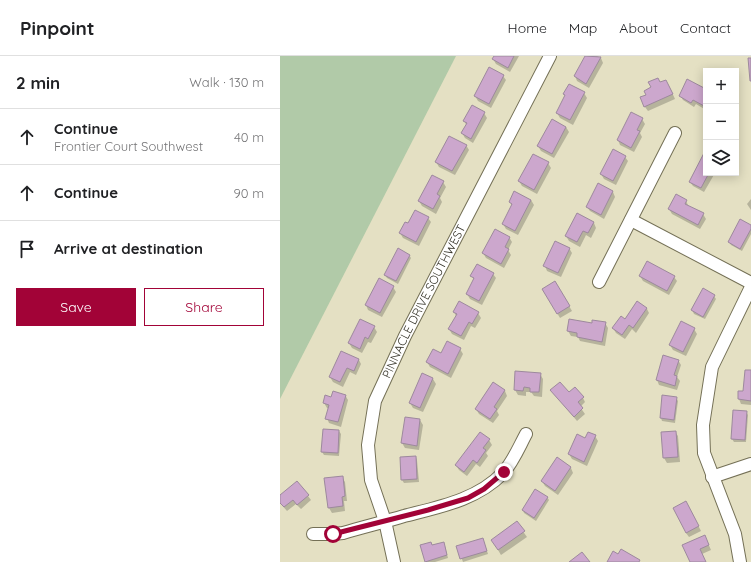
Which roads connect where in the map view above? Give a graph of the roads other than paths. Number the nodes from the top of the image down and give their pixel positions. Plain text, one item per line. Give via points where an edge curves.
1 (550, 56) edge
2 (675, 133) dead end
3 (631, 220) junction
4 (599, 282) dead end
5 (751, 284) edge
6 (751, 287) edge
7 (526, 434) dead end
8 (751, 464) edge
9 (712, 477) junction
10 (385, 521) junction
11 (313, 534) dead end
12 (394, 562) edge
13 (740, 562) edge

1 - 10 street, PINNACLE DRIVE SOUTHWEST via 405,336 375,401 368,445 371,480
2 - 3 street
3 - 4 street
3 - 5 street
6 - 9 street via 712,367 703,425 704,453
7 - 10 street via 504,472 484,489 468,498
8 - 9 street
9 - 13 street via 735,534
10 - 11 street via 343,533
10 - 12 street, PINNACLE DRIVE SOUTHWEST

